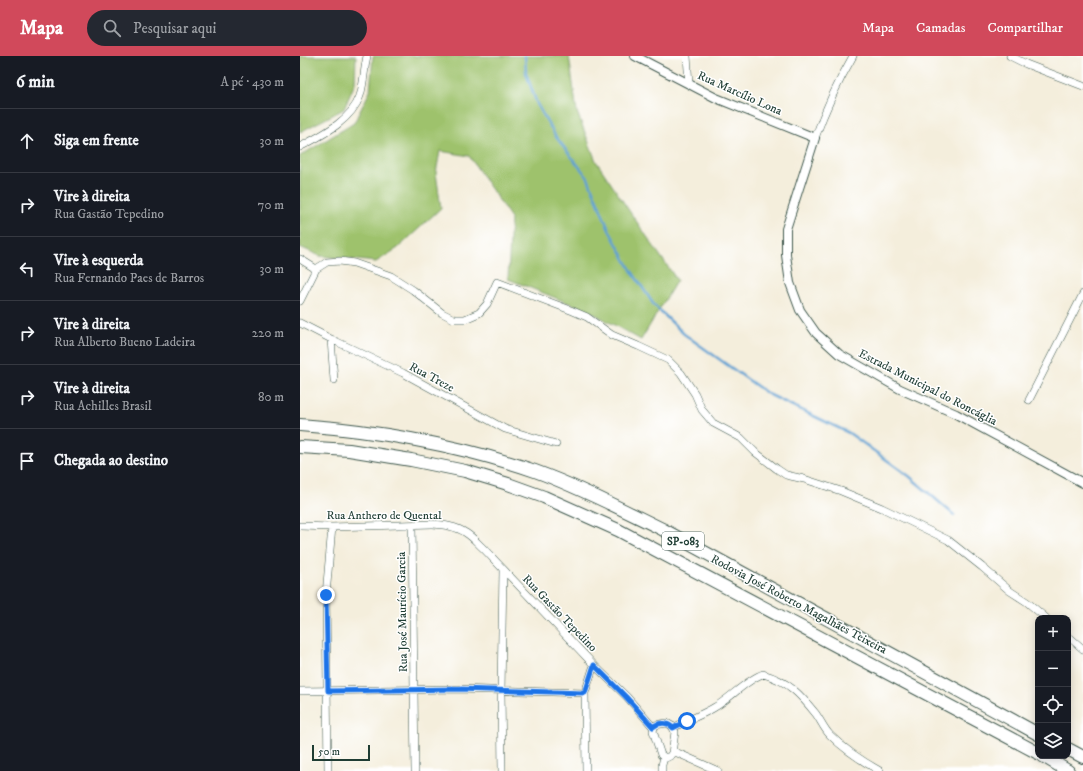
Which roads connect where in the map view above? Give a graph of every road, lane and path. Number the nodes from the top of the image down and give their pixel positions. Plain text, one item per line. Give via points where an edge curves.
1 (368, 56) edge
2 (635, 56) edge
3 (687, 56) edge
4 (853, 56) edge
5 (1010, 56) edge
6 (689, 84) junction
7 (1083, 86) edge
8 (814, 138) junction
9 (300, 147) edge
10 (300, 259) edge
11 (316, 269) junction
12 (1083, 294) edge
13 (300, 301) edge
14 (300, 323) edge
15 (331, 339) junction
16 (334, 380) dead end
17 (1029, 400) dead end
18 (300, 425) edge
19 (556, 444) dead end
20 (300, 447) edge
21 (1083, 483) edge
22 (300, 526) edge
23 (412, 526) junction
24 (332, 527) junction
25 (466, 533) joint
26 (504, 570) junction
27 (1042, 615) edge
28 (1071, 639) edge
29 (1083, 649) edge
30 (594, 665) junction
31 (414, 690) junction
32 (300, 691) edge
33 (328, 691) junction
34 (501, 691) junction
35 (585, 693) junction
36 (653, 727) junction
37 (673, 728) junction
38 (1035, 732) edge
39 (673, 751) junction
40 (1035, 751) edge
41 (1071, 751) edge
42 (1083, 757) edge
43 (664, 758) junction
44 (1048, 759) edge
45 (328, 771) edge
46 (415, 771) edge
47 (502, 771) edge
48 (586, 771) edge
49 (662, 771) edge
50 (718, 771) edge
51 (880, 771) edge
52 (1068, 771) edge

1 - 9 street via 359,96 347,117
2 - 6 street, Rua Marcílio Lona
3 - 6 street
4 - 8 street, Estrada Municipal do Roncáglia
5 - 7 street
6 - 8 street, Rua Marcílio Lona via 716,98
8 - 21 street, Estrada Municipal do Roncáglia via 786,229 786,255 790,283 800,310 816,333 840,354 900,389 956,414
10 - 11 street
11 - 13 street
11 - 27 street via 327,262 340,261 354,263 391,276 454,319 465,319 479,313 487,304 497,282 587,318 612,335 668,360 681,373 702,410 713,423 741,438 786,475 841,491 948,540
12 - 17 street
14 - 15 street, Rua Treze
15 - 16 street
15 - 19 street, Rua Treze via 403,373 505,429
18 - 38 highway, Rodovia José Roberto Magalhães Teixeira / SP-083 via 365,431 452,447 550,477 602,499 662,530
20 - 40 highway, Rodovia José Roberto Magalhães Teixeira / SP-083 via 349,450 465,471 544,497 629,535
22 - 24 street, Rua Anthero de Quental
23 - 24 street, Rua Anthero de Quental
23 - 25 street, Rua Anthero de Quental via 432,524
23 - 31 street, Rua José Maurício Garcia
24 - 33 street via 326,595
25 - 26 street, Rua Gastão Tepedino
26 - 30 street, Rua Gastão Tepedino
26 - 34 street
28 - 29 street
30 - 35 street
30 - 36 street, Rua Gastão Tepedino
31 - 33 street
31 - 34 street
31 - 46 street, Rua José Maurício Garcia
32 - 33 street
33 - 45 street
34 - 35 street
34 - 47 street
35 - 48 street
36 - 37 street via 667,723
36 - 43 street via 652,731
37 - 39 street
37 - 51 street via 715,708 758,675 763,674 782,681 798,694 830,734 854,756
39 - 43 street via 670,756
39 - 50 street
41 - 42 highway
43 - 49 street
44 - 52 highway

